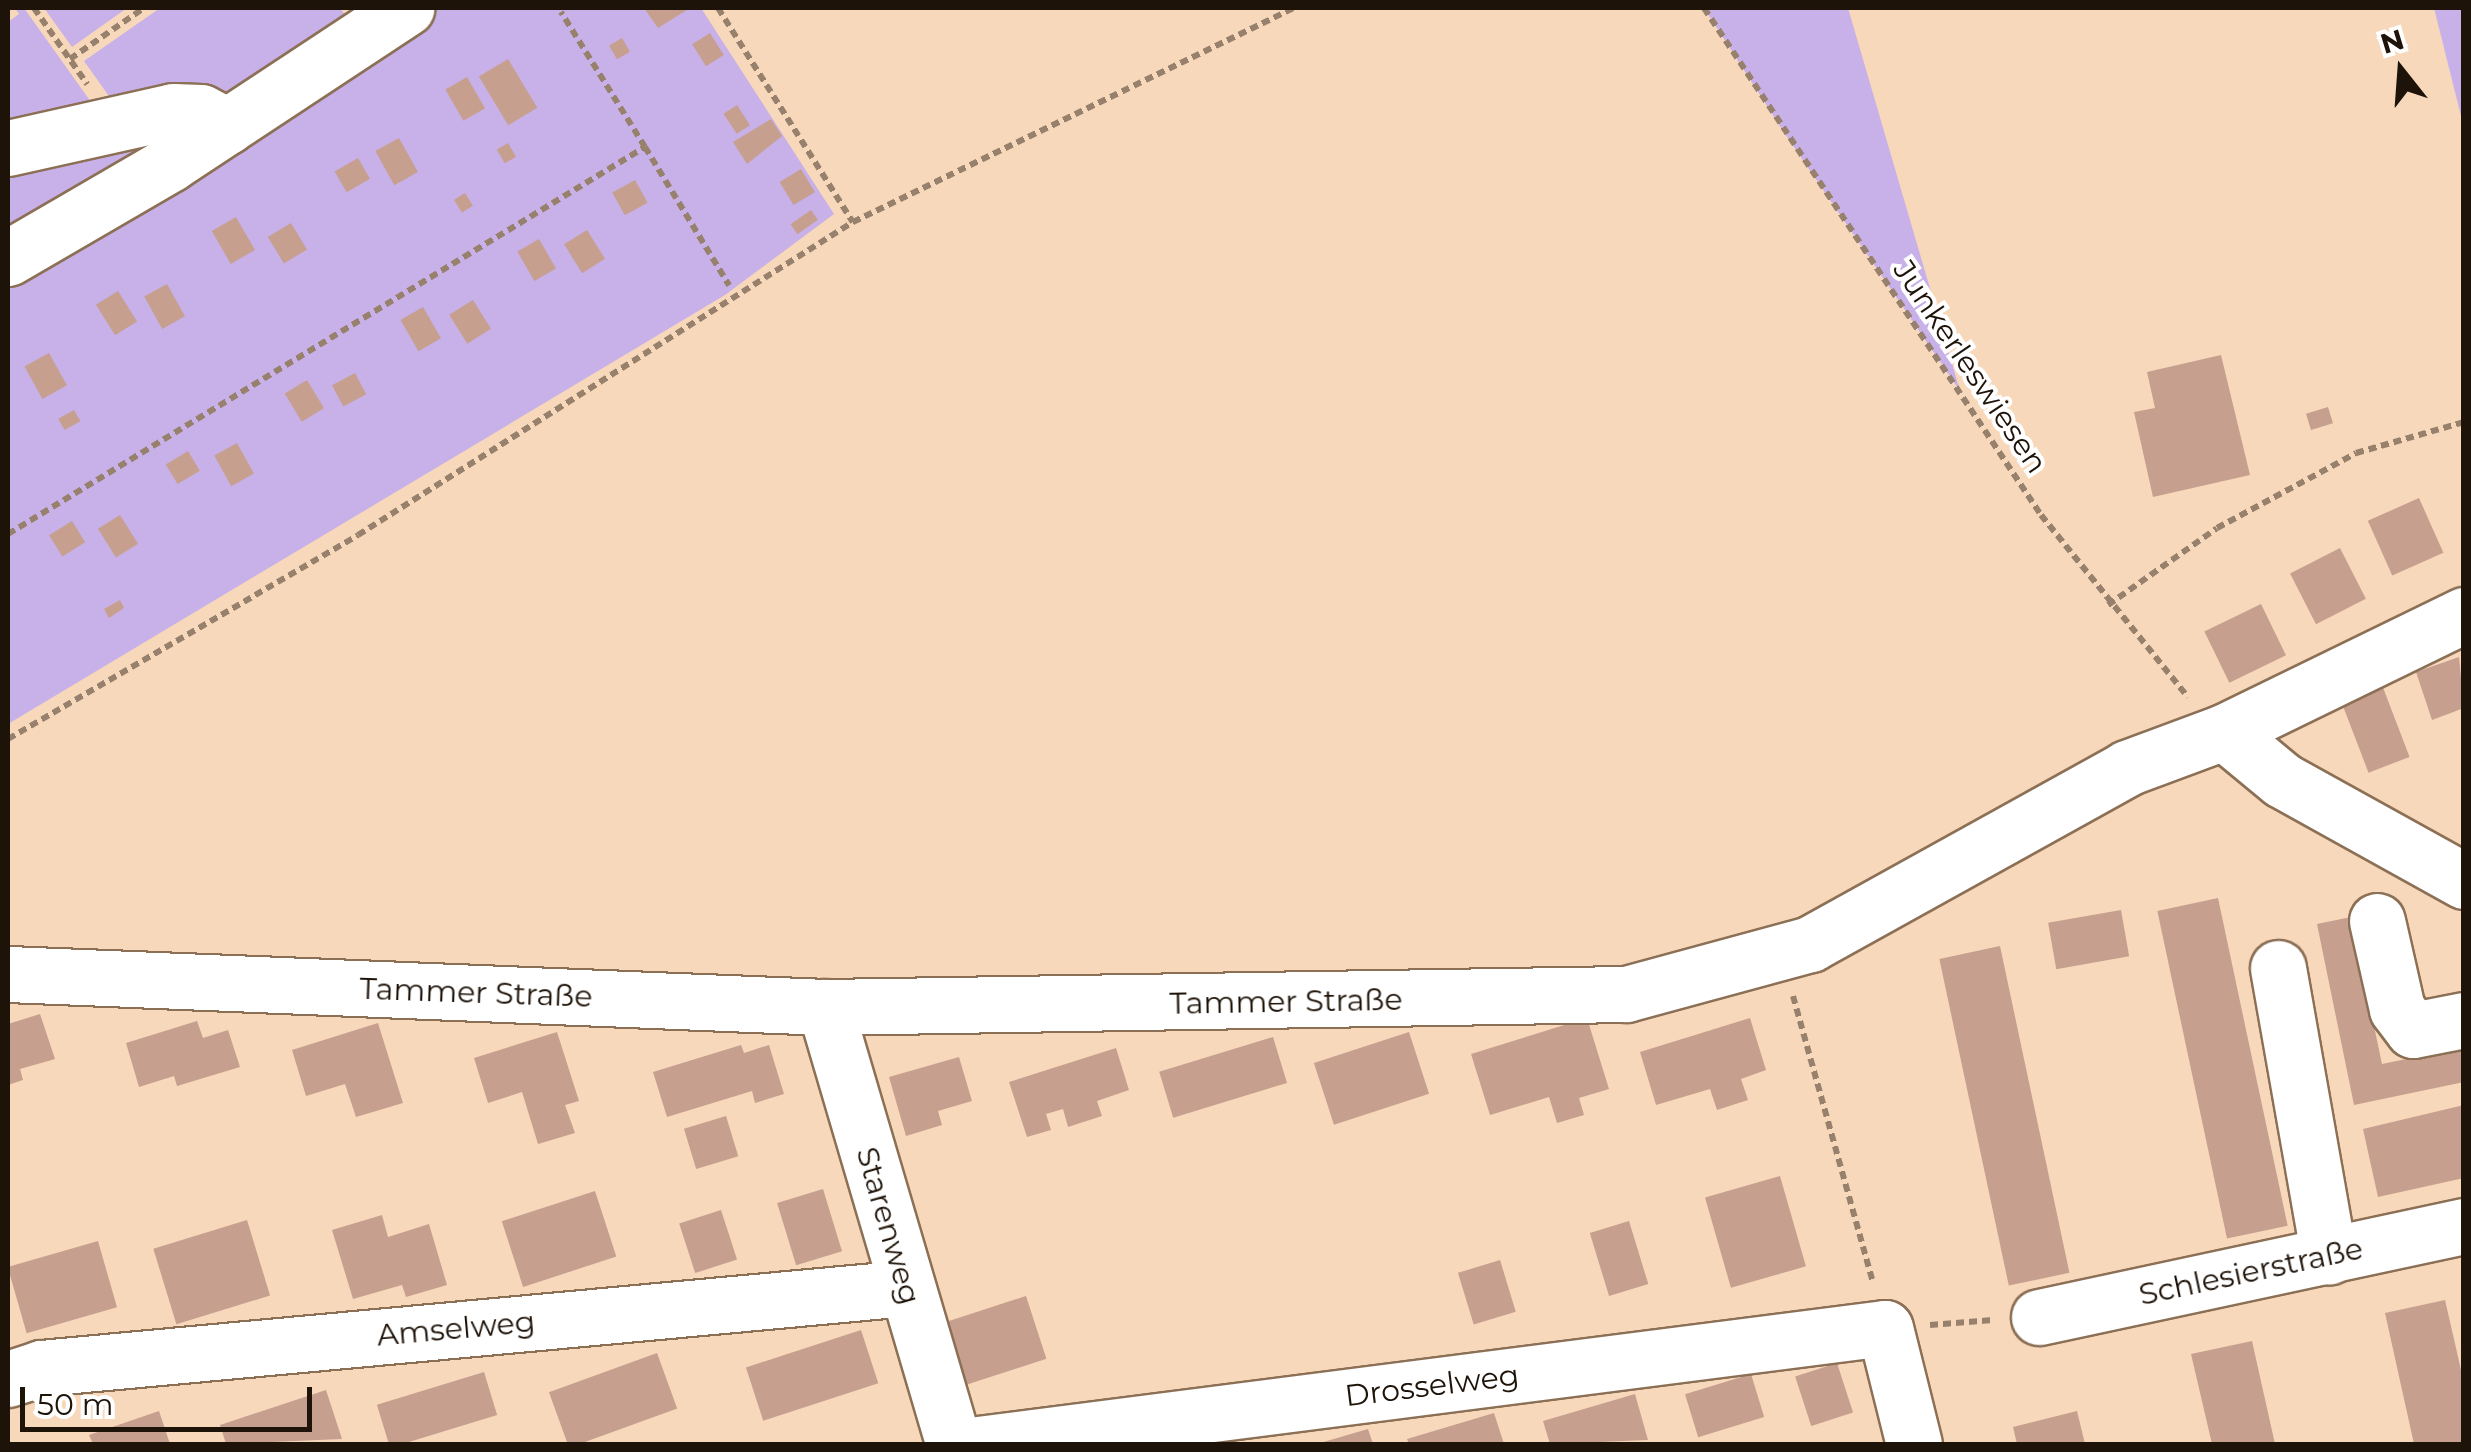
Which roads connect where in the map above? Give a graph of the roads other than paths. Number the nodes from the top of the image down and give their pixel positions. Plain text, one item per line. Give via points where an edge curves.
1 (406, 8) edge
2 (227, 126) junction
3 (8, 148) edge
4 (8, 258) edge
5 (2464, 615) edge
6 (2224, 732) junction
7 (2464, 881) edge
8 (2376, 921) dead end
9 (2278, 968) dead end
10 (8, 974) edge
11 (825, 1007) junction
12 (2464, 1020) edge
13 (2464, 1226) edge
14 (2330, 1256) junction
15 (906, 1288) junction
16 (2039, 1317) road end
17 (8, 1379) edge
18 (954, 1444) edge
19 (978, 1444) edge
20 (1914, 1444) edge

1 - 2 street
2 - 3 street via 201,112 112,120
2 - 4 street
5 - 6 street, Tammer Straße
6 - 7 street via 2282,780
6 - 11 street, Tammer Straße via 2126,768 1810,944 1626,994
8 - 12 street via 2397,1009 2413,1030
9 - 14 street
10 - 11 street, Tammer Straße
11 - 15 street, Starenweg
13 - 14 street, Schlesierstraße
14 - 16 street, Schlesierstraße
15 - 17 street, Amselweg via 40,1368
15 - 18 street, Starenweg
19 - 20 street, Drosselweg via 1886,1328

